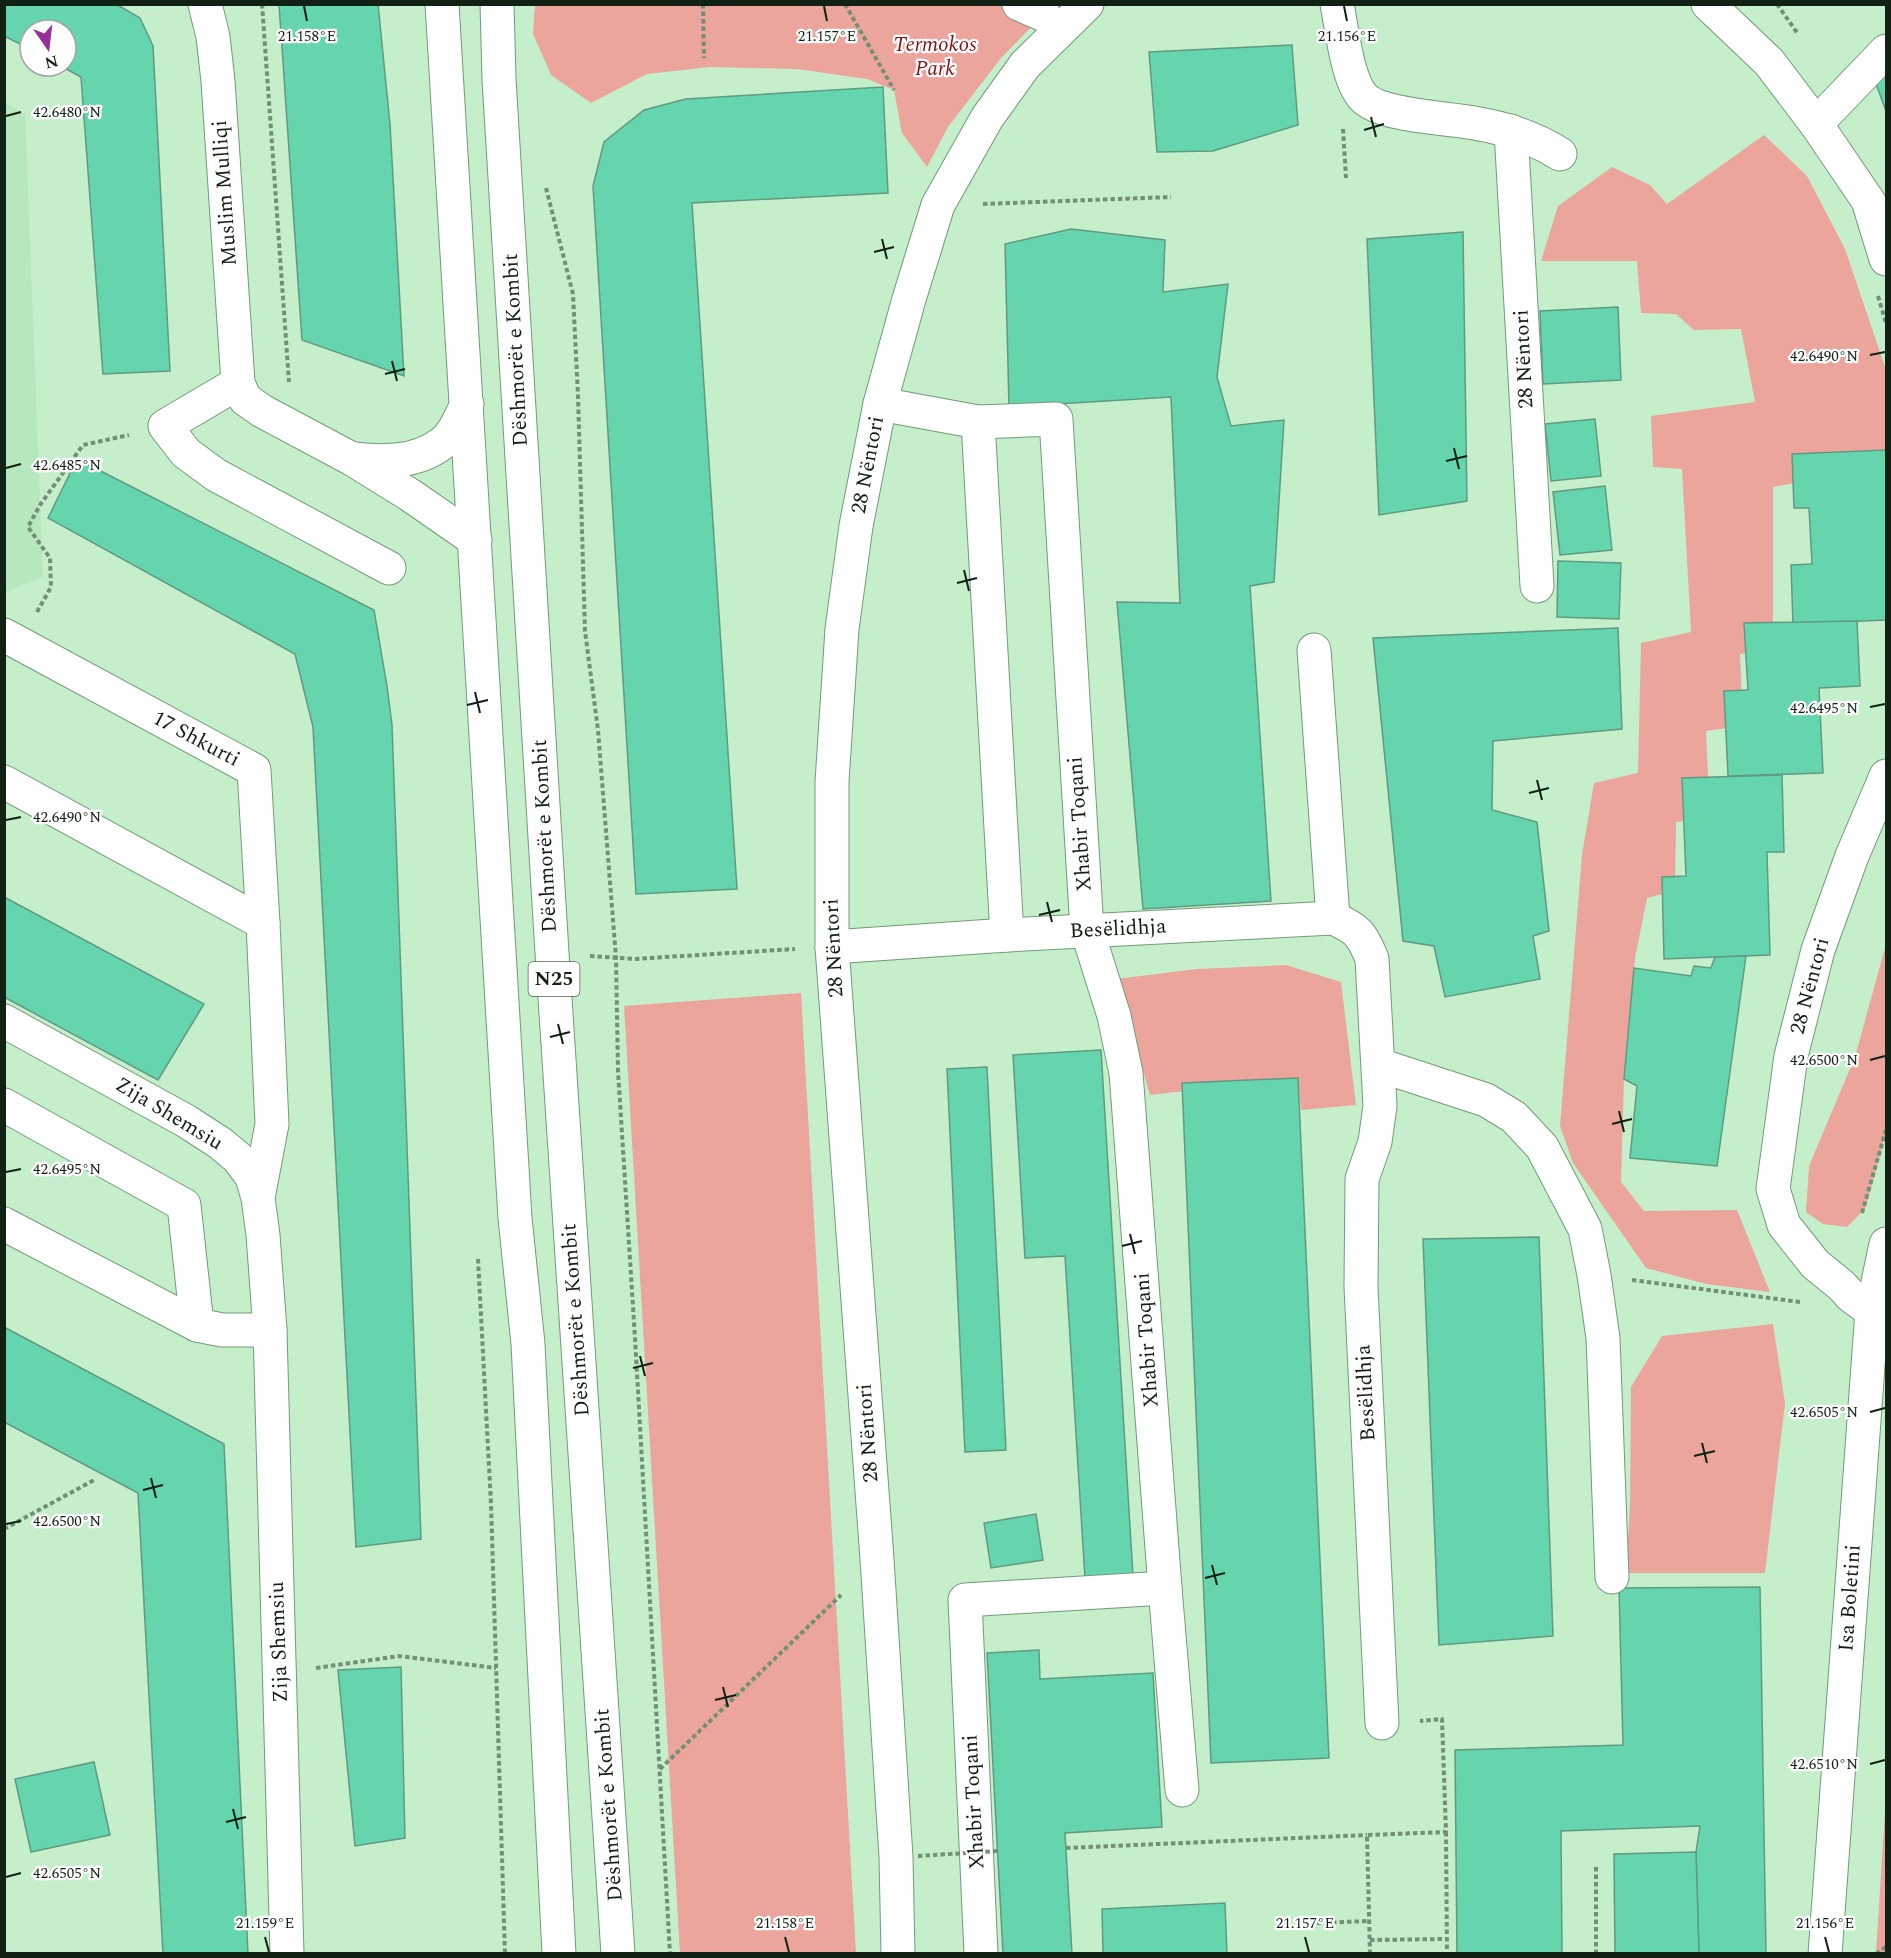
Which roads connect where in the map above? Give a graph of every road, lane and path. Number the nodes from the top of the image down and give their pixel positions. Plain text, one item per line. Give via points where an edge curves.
1 (205, 4) edge
2 (262, 4) edge
3 (442, 4) edge
4 (497, 4) edge
5 (703, 4) edge
6 (845, 4) edge
7 (1087, 4) edge
8 (1337, 4) edge
9 (1708, 4) edge
10 (1887, 51) edge
11 (704, 58) dead end
12 (894, 90) dead end
13 (1816, 124) junction
14 (1511, 132) junction
15 (1560, 154) dead end
16 (546, 179) dead end
17 (1171, 196) dead end
18 (938, 205) junction
19 (1877, 215) edge
20 (1887, 259) edge
21 (238, 383) junction
22 (290, 387) dead end
23 (880, 404) junction
24 (467, 405) junction
25 (978, 422) junction
26 (165, 426) junction
27 (352, 459) junction
28 (475, 540) junction
29 (389, 568) dead end
30 (1537, 586) dead end
31 (12, 639) edge
32 (1314, 650) dead end
33 (1887, 776) edge
34 (4, 782) edge
35 (1333, 918) junction
36 (262, 923) junction
37 (1087, 930) junction
38 (1007, 935) junction
39 (832, 947) junction
40 (552, 953) junction
41 (616, 958) junction
42 (4, 1021) edge
43 (1379, 1065) junction
44 (4, 1105) edge
45 (258, 1198) junction
46 (4, 1224) edge
47 (1887, 1244) edge
48 (478, 1255) dead end
49 (1594, 1275) junction
50 (1802, 1302) dead end
51 (1872, 1311) junction
52 (198, 1325) junction
53 (270, 1330) junction
54 (96, 1479) dead end
55 (4, 1529) edge
56 (878, 1559) junction
57 (1612, 1577) dead end
58 (1165, 1588) junction
59 (496, 1668) junction
60 (279, 1672) junction
61 (1382, 1723) joint
62 (660, 1769) junction
63 (1182, 1790) dead end
64 (1446, 1832) junction
65 (1367, 1834) junction
66 (1066, 1848) dead end
67 (998, 1851) dead end
68 (918, 1856) dead end
69 (1596, 1866) dead end
70 (1369, 1921) junction
71 (1317, 1923) dead end
72 (1447, 1939) junction
73 (1370, 1940) junction
74 (1887, 1947) edge
75 (287, 1953) edge
76 (505, 1953) edge
77 (559, 1953) edge
78 (618, 1953) edge
79 (670, 1953) edge
80 (898, 1953) edge
81 (981, 1953) edge
82 (1370, 1953) edge
83 (1447, 1953) edge
84 (1596, 1953) edge
85 (1825, 1953) edge
86 (1876, 1953) edge

1 - 21 street, Muslim Mulliqi via 218,81
2 - 22 path
3 - 24 street, N25
4 - 40 street, Dëshmorët e Kombit / N25
5 - 11 path
6 - 12 path
7 - 18 street, 28 Nëntori via 1025,64 987,118
8 - 14 street via 1352,79 1363,98 1384,108
9 - 13 street via 1769,62
10 - 13 street
13 - 19 street
14 - 15 street via 1541,142
14 - 30 street, 28 Nëntori
16 - 41 path via 573,294 585,631 598,730
17 - 18 path
18 - 23 street, 28 Nëntori
19 - 20 street
21 - 26 street
21 - 27 street via 245,399 262,411
23 - 25 street, Xhabir Toqani
23 - 39 street, 28 Nëntori via 856,526 842,629 832,782
24 - 27 street via 442,444 423,454 382,462
24 - 28 street, N25
25 - 37 street, Xhabir Toqani via 1056,419
25 - 38 street
26 - 29 street via 186,453 216,475
26 - 31 path via 83,445 28,527 50,558 51,587
27 - 28 street
28 - 77 street, N25 via 515,1218 528,1344
31 - 36 street, 17 Shkurti via 254,770
32 - 35 street
33 - 51 street, 28 Nëntori via 1852,856 1818,950 1791,1056 1773,1189 1784,1225 1815,1264
34 - 36 street
35 - 37 street, Besëlidhja
35 - 43 street, Besëlidhja via 1364,939 1372,959
36 - 45 street, 17 Shkurti via 272,1124
37 - 38 street, Besëlidhja
37 - 58 street, Xhabir Toqani via 1126,1072
38 - 39 street, Besëlidhja
39 - 41 path
39 - 56 street, 28 Nëntori
40 - 41 path
40 - 78 street, Dëshmorët e Kombit / N25
41 - 62 path via 618,1071
42 - 45 street, Zija Shemsiu via 220,1143 252,1177
43 - 49 street via 1486,1100 1514,1117 1542,1147 1585,1230
43 - 61 street, Besëlidhja via 1380,1106 1375,1142 1362,1179 1361,1287
44 - 52 street via 184,1206
45 - 53 street, Zija Shemsiu
46 - 52 street
47 - 51 street, Isa Boletini
48 - 59 path
49 - 50 path
49 - 57 street via 1603,1338
51 - 85 street, Isa Boletini
52 - 53 street via 222,1330
53 - 60 street, Zija Shemsiu
54 - 55 path
56 - 62 path
56 - 80 street, 28 Nëntori
58 - 63 street, Xhabir Toqani
58 - 81 street, Xhabir Toqani via 965,1600
59 - 60 path via 399,1656
59 - 76 path
60 - 75 street, Zija Shemsiu
61 - 64 path via 1442,1719
62 - 79 path
64 - 65 path
64 - 72 path
65 - 66 path
65 - 70 path
67 - 68 path, bridge
69 - 84 path
70 - 71 path
70 - 73 path
72 - 73 path
72 - 83 path
73 - 82 path
74 - 86 path

